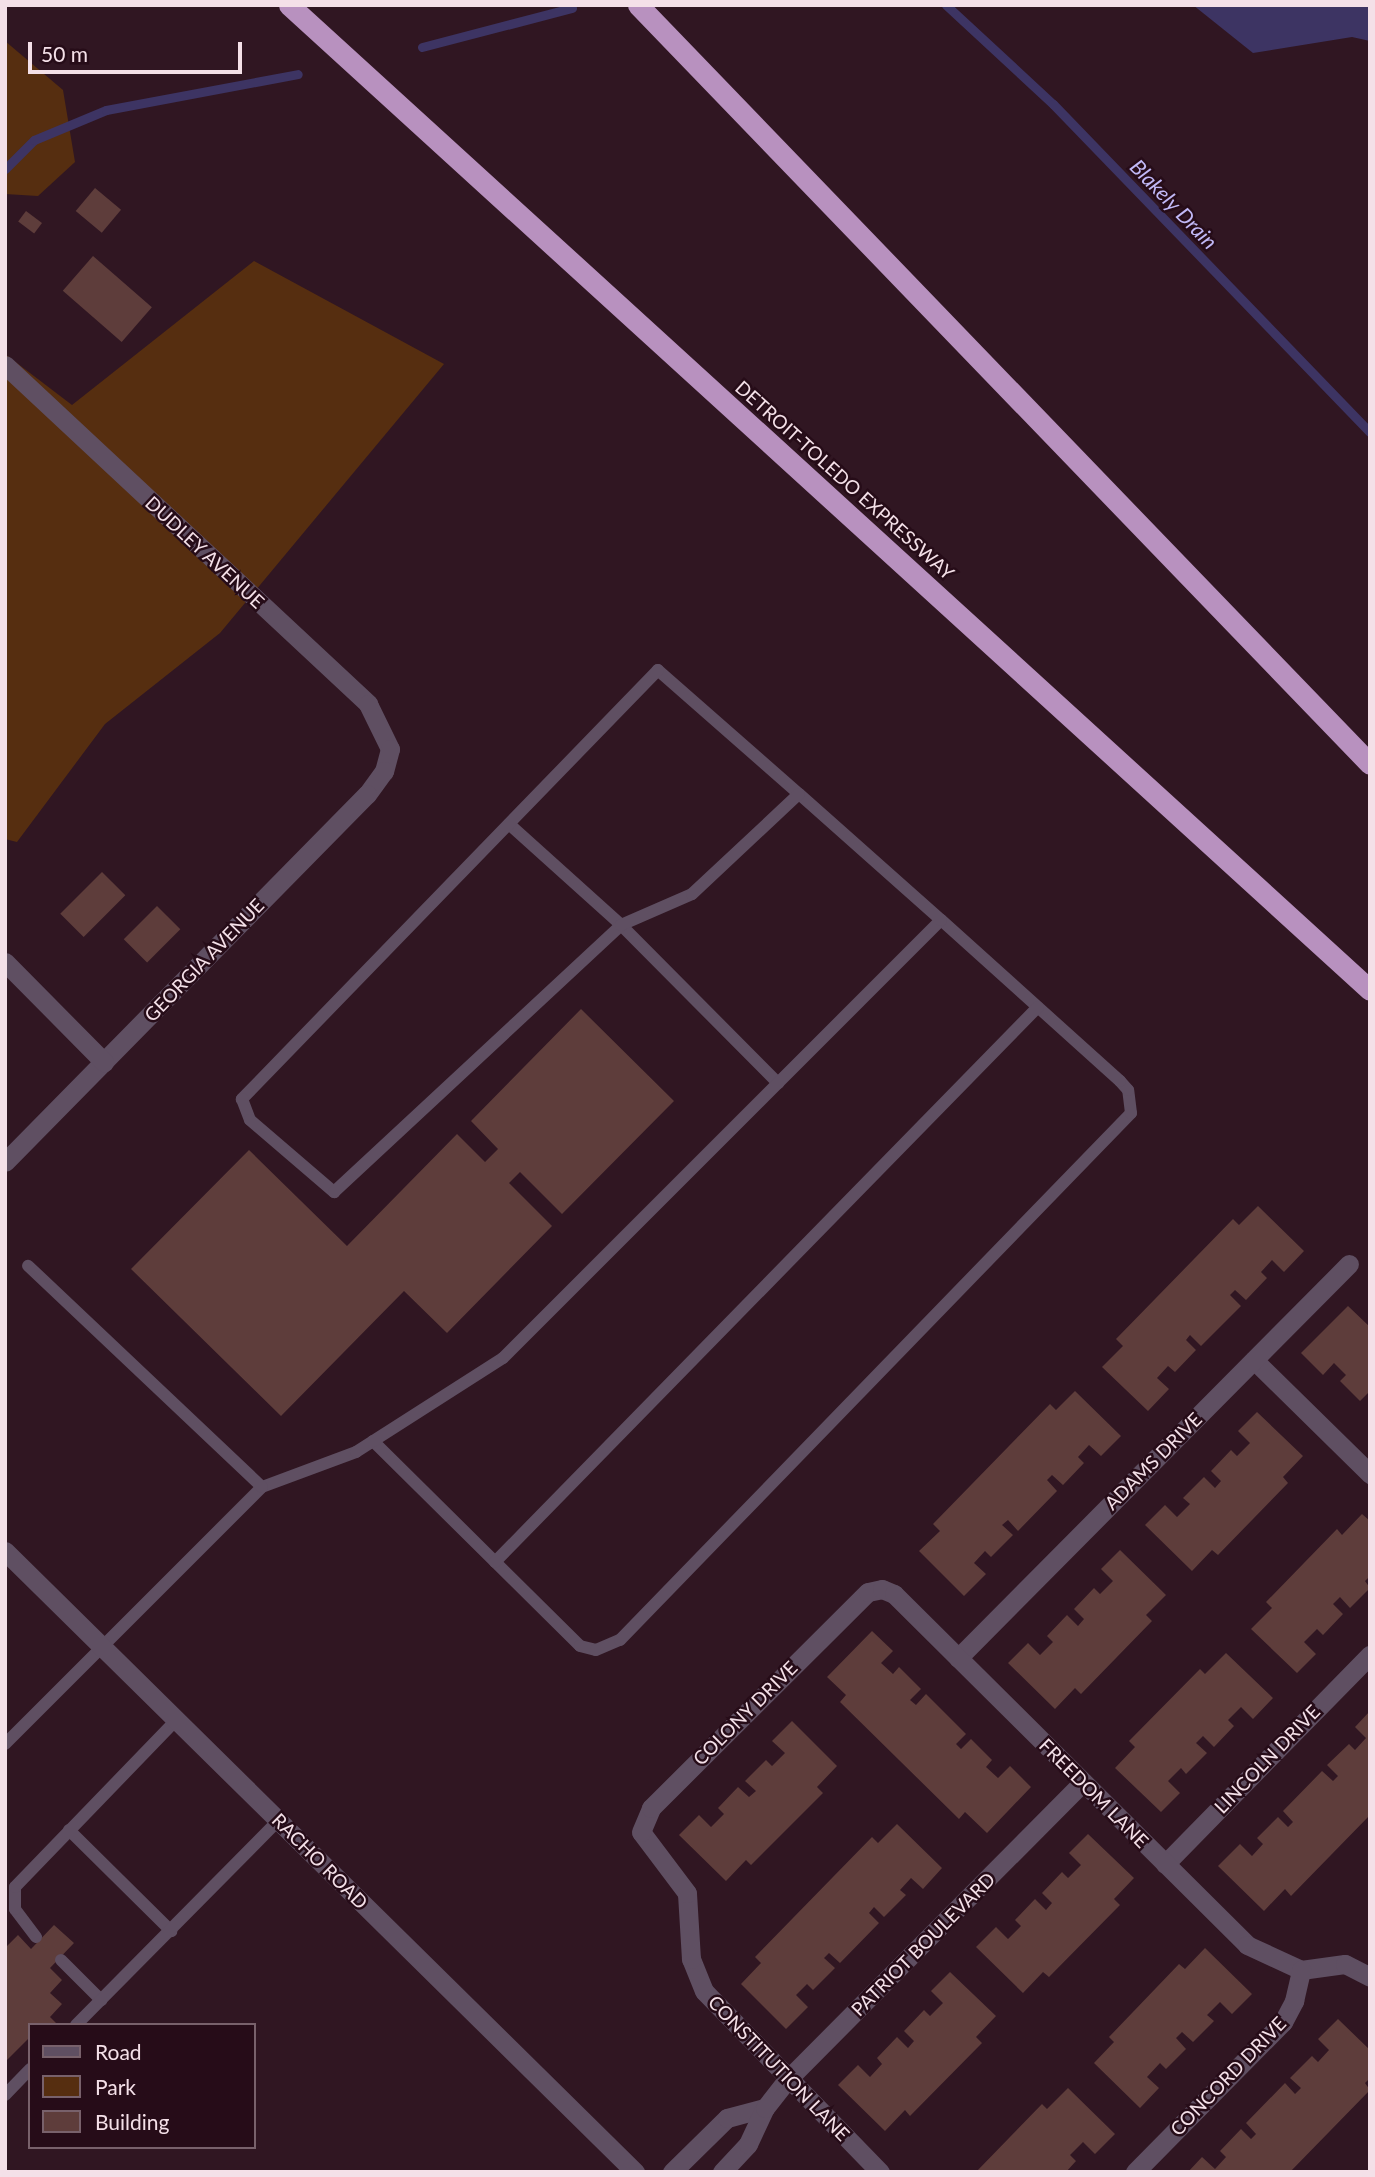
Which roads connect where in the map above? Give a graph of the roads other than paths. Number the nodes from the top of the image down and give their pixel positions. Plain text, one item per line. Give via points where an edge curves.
1 (289, 5) edge
2 (638, 5) edge
3 (5, 365) edge
4 (390, 749) joint
5 (1370, 764) edge
6 (799, 794) junction
7 (509, 824) junction
8 (941, 920) junction
9 (621, 925) junction
10 (5, 962) edge
11 (1370, 989) edge
12 (1038, 1007) junction
13 (104, 1062) junction
14 (778, 1083) junction
15 (5, 1162) edge
16 (1349, 1264) dead end
17 (28, 1266) dead end
18 (1254, 1360) junction
19 (373, 1441) junction
20 (1370, 1474) edge
21 (262, 1487) junction
22 (5, 1551) edge
23 (495, 1562) junction
24 (839, 1618) joint
25 (104, 1645) junction
26 (1370, 1655) edge
27 (958, 1658) junction
28 (177, 1719) junction
29 (5, 1744) edge
30 (1083, 1782) junction
31 (651, 1808) joint
32 (279, 1820) junction
33 (69, 1830) junction
34 (1165, 1864) junction
35 (171, 1931) junction
36 (36, 1937) dead end
37 (61, 1960) dead end
38 (1301, 1970) junction
39 (1370, 1977) edge
40 (101, 2000) junction
41 (78, 2023) edge
42 (28, 2071) edge
43 (787, 2080) junction
44 (5, 2095) edge
45 (765, 2108) junction
46 (635, 2172) edge
47 (672, 2172) edge
48 (722, 2172) edge
49 (880, 2172) edge
50 (1135, 2172) edge

1 - 11 highway, DETROIT-TOLEDO EXPRESSWAY
2 - 5 highway
3 - 4 street, DUDLEY AVENUE via 368,704
4 - 13 street, GEORGIA AVENUE via 384,771 367,794
6 - 7 lane via 658,670
6 - 8 lane
6 - 9 lane via 692,894
7 - 9 lane
7 - 9 lane via 242,1099 250,1120 328,1191 334,1192 356,1175
8 - 12 lane
8 - 14 lane
9 - 14 lane
10 - 13 street
12 - 23 lane
12 - 23 lane via 1120,1081 1130,1097 1130,1114 620,1640 596,1650 580,1646
13 - 15 street, GEORGIA AVENUE
14 - 19 lane via 503,1358
16 - 18 street, ADAMS DRIVE
17 - 21 lane
18 - 20 street
18 - 27 street, ADAMS DRIVE
19 - 21 lane
19 - 23 lane
21 - 25 lane
22 - 25 street, RACHO ROAD
24 - 27 street, FREEDOM LANE via 858,1599 881,1589 894,1594
24 - 31 street, COLONY DRIVE
25 - 28 street, RACHO ROAD
25 - 29 lane
26 - 34 street, LINCOLN DRIVE
27 - 30 street, FREEDOM LANE
28 - 32 street, RACHO ROAD
28 - 33 lane
30 - 34 street, FREEDOM LANE
30 - 43 street, PATRIOT BOULEVARD
31 - 43 street, CONSTITUTION LANE via 640,1832 687,1893 694,1972 713,2002
32 - 35 lane
32 - 46 street, RACHO ROAD
33 - 35 lane
33 - 36 lane via 15,1887 15,1909
34 - 38 street, FREEDOM LANE via 1247,1945
35 - 40 lane
37 - 40 lane
38 - 39 street via 1345,1964
38 - 50 street, CONCORD DRIVE via 1294,2001 1283,2022
40 - 41 lane
42 - 44 lane
43 - 45 street, PATRIOT BOULEVARD
43 - 49 street, CONSTITUTION LANE
45 - 47 street via 727,2118
45 - 48 street, PATRIOT BOULEVARD via 747,2144

